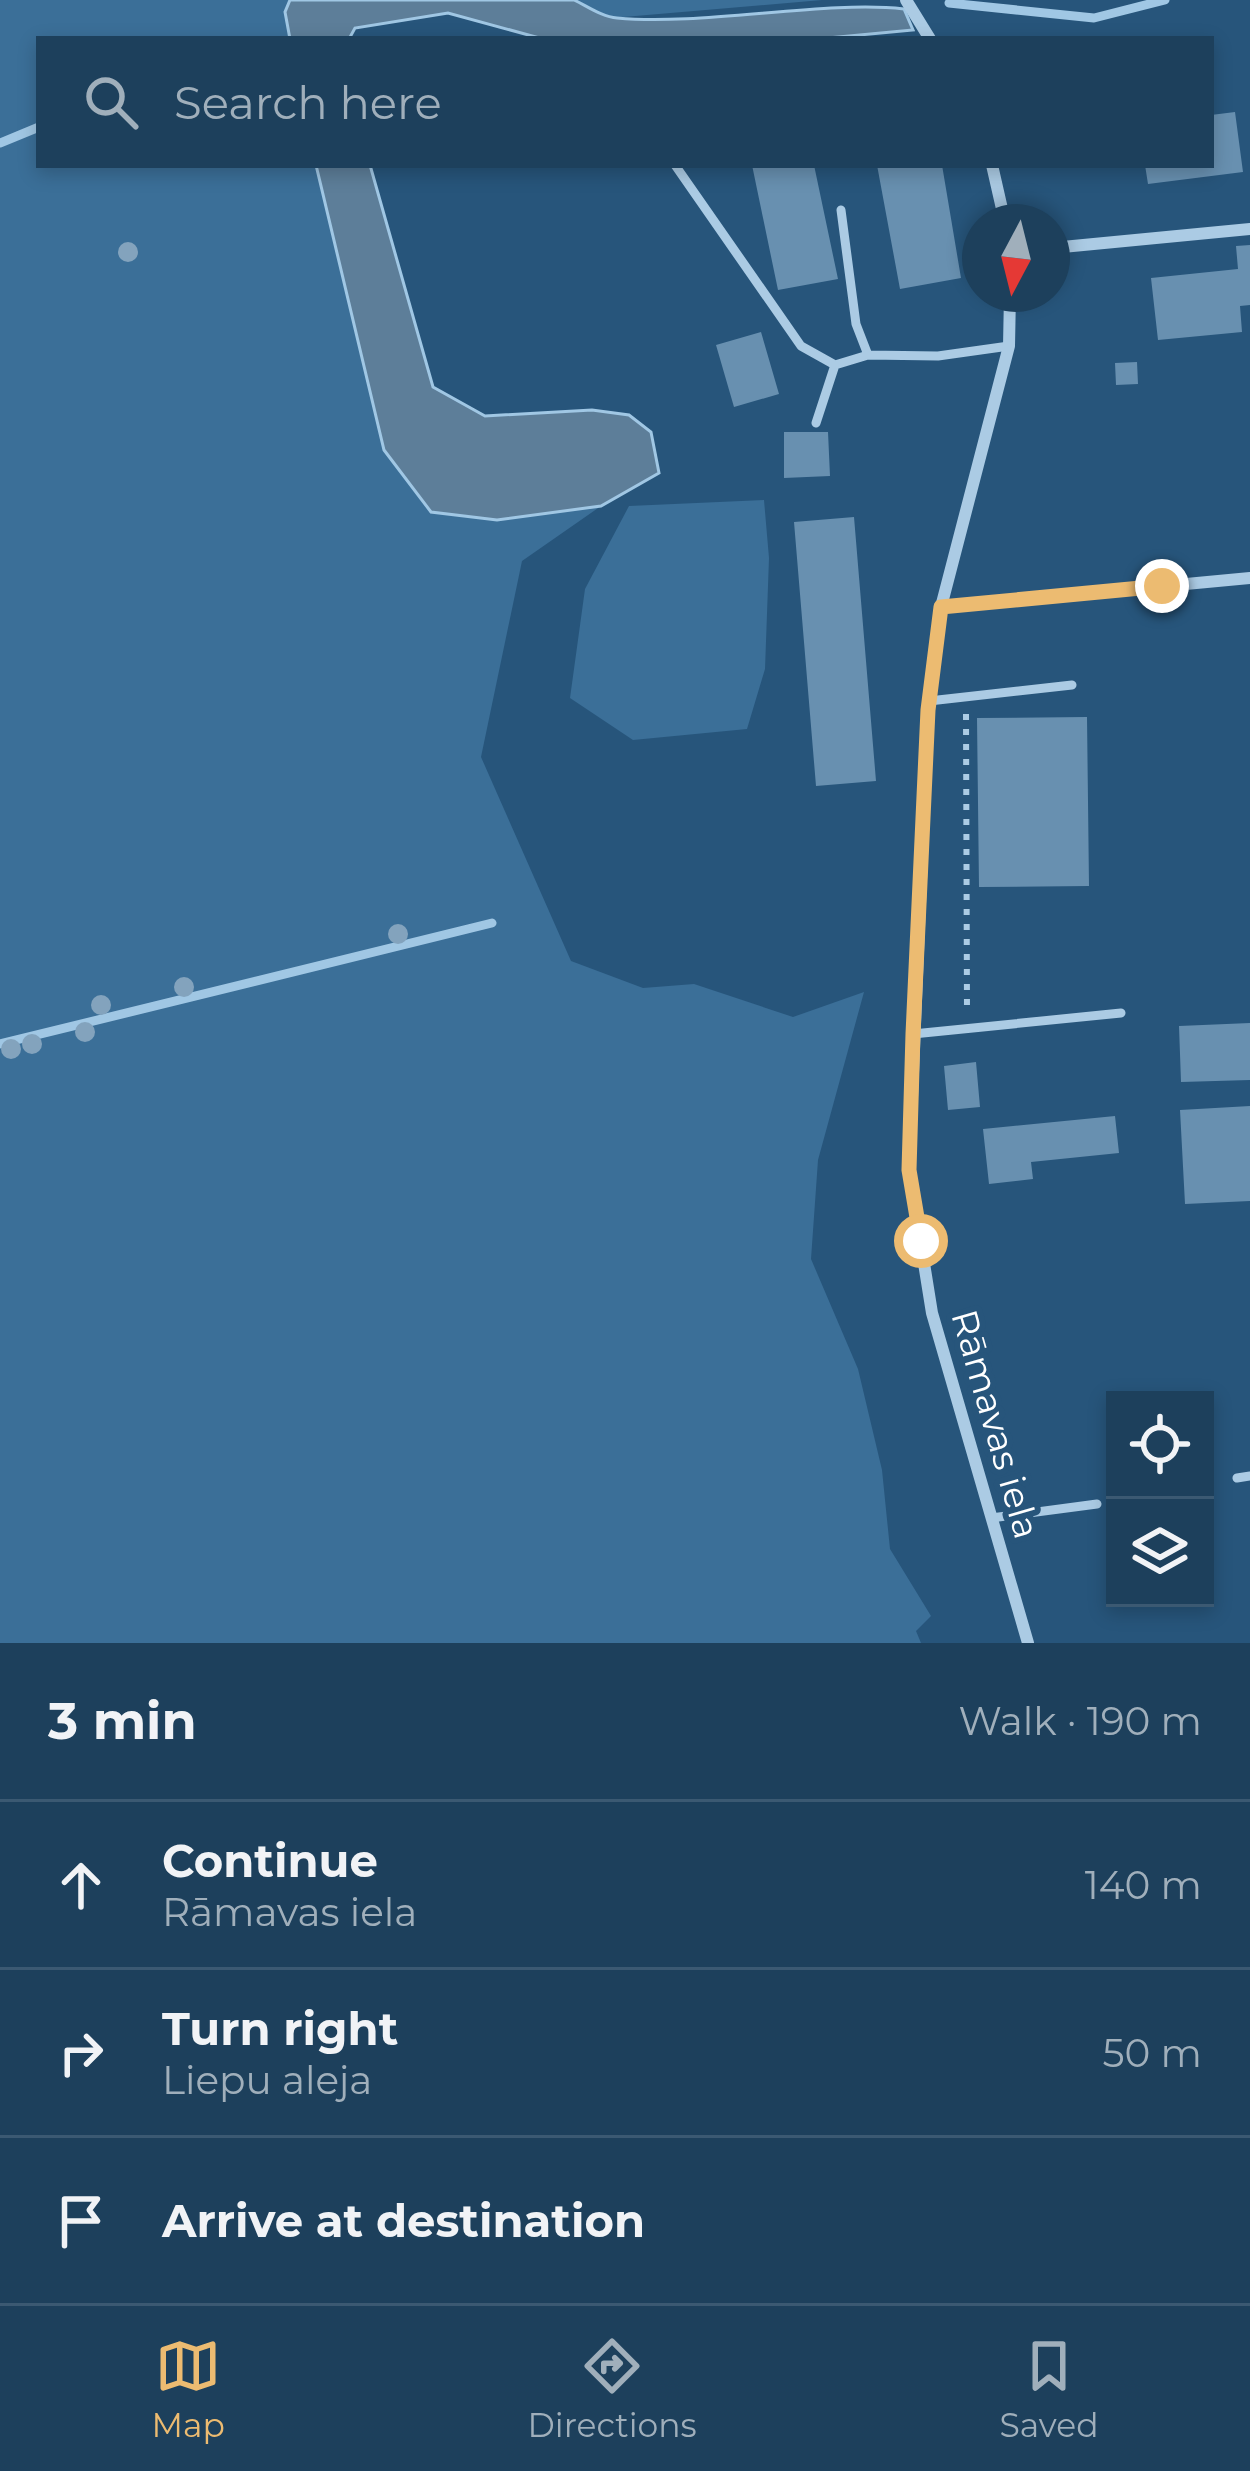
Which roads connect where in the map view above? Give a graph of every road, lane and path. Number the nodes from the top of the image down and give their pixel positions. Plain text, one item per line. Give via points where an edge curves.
1 (907, 0) edge
2 (927, 36) edge
3 (677, 168) edge
4 (993, 168) edge
5 (1000, 204) edge
6 (841, 209) dead end
7 (1250, 229) edge
8 (1070, 246) edge
9 (1010, 312) edge
10 (1009, 346) junction
11 (868, 355) junction
12 (835, 365) junction
13 (816, 423) dead end
14 (1250, 578) edge
15 (941, 607) junction
16 (1072, 685) dead end
17 (966, 697) junction
18 (929, 700) junction
19 (1120, 1013) dead end
20 (967, 1028) junction
21 (913, 1034) junction
22 (1250, 1476) edge
23 (1237, 1478) dead end
24 (1097, 1504) dead end
25 (991, 1518) junction
26 (1028, 1643) edge

1 - 2 street
3 - 12 lane via 801,346
4 - 5 street
6 - 11 lane via 856,324
7 - 8 street
9 - 10 street, Rāmavas iela
10 - 11 lane
10 - 15 street, Rāmavas iela
11 - 12 lane
12 - 13 lane
14 - 15 street
15 - 18 street, Rāmavas iela
16 - 17 lane
17 - 18 lane
17 - 20 path
18 - 21 street, Rāmavas iela
19 - 20 lane
20 - 21 lane
21 - 25 street, Rāmavas iela via 909,1170 932,1313
22 - 23 lane
24 - 25 lane
25 - 26 street, Rāmavas iela

